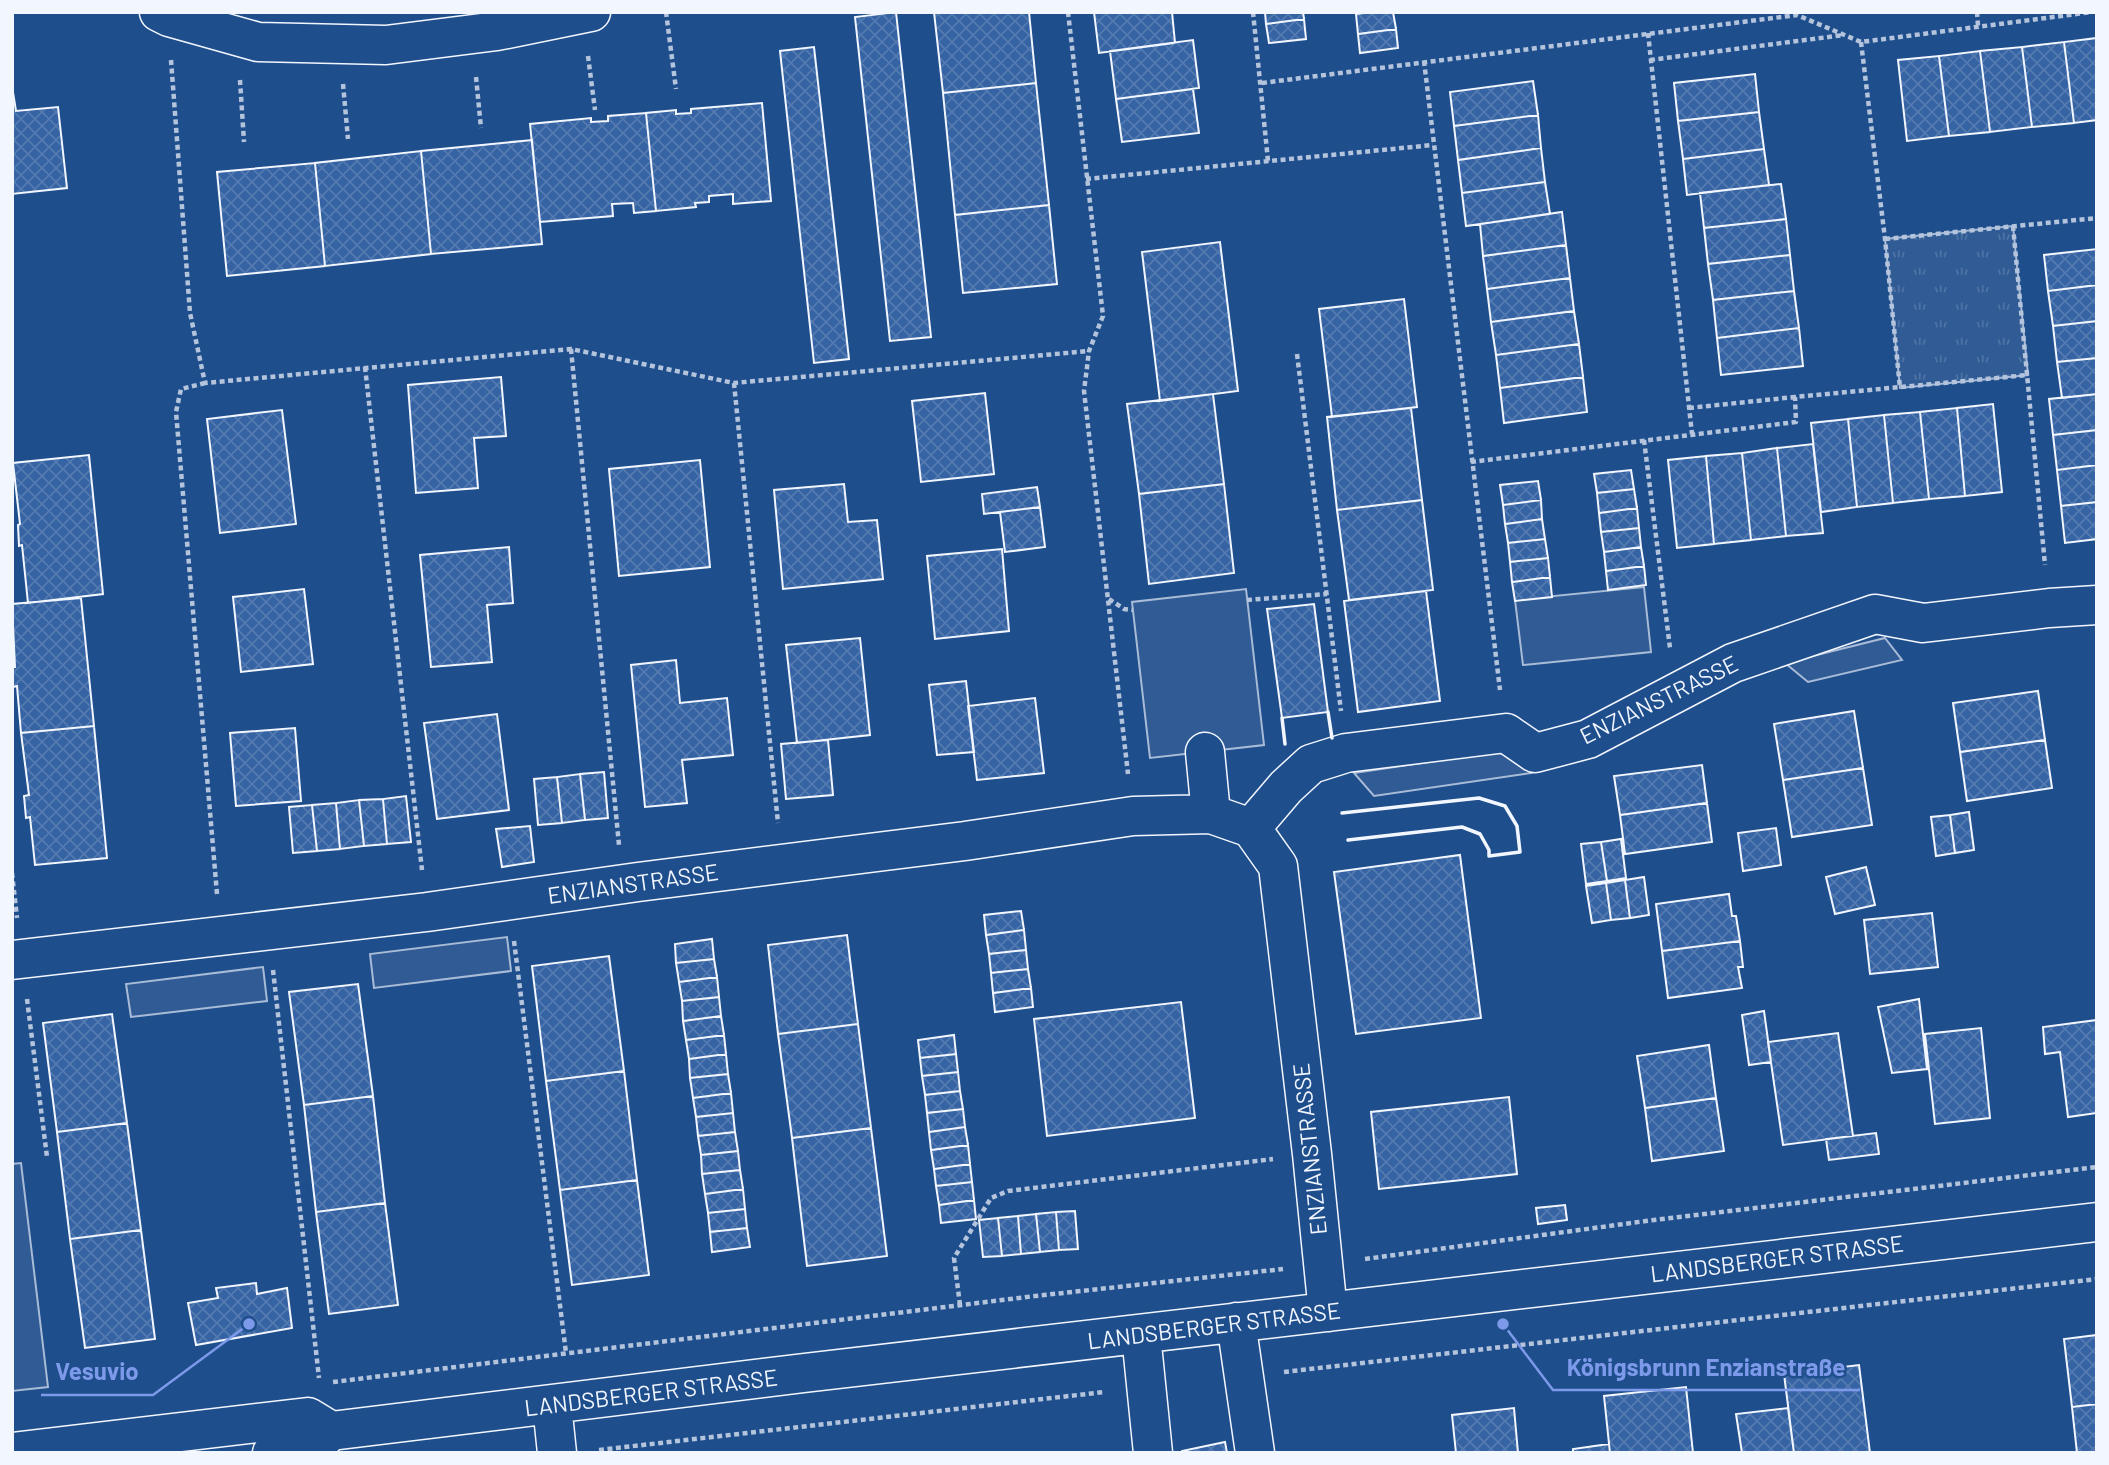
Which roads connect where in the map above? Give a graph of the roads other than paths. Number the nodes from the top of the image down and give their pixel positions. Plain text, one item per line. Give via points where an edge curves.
1 (587, 14) edge
2 (164, 15) edge
3 (2097, 605) edge
4 (1205, 752) dead end
5 (1211, 814) junction
6 (1251, 828) junction
7 (17, 959) edge
8 (2097, 1222) edge
9 (1328, 1312) junction
10 (1236, 1322) junction
11 (1141, 1335) junction
12 (552, 1405) junction
13 (355, 1437) edge
14 (117, 1446) edge
15 (12, 1452) edge
16 (574, 1452) edge
17 (272, 1453) edge
18 (1153, 1453) edge
19 (1255, 1453) edge

1 - 2 street via 386,45 258,42
3 - 6 street, ENZIANSTRASSE via 1923,623 1875,614 1732,663 1588,739 1535,752 1506,733 1346,752 1311,764
4 - 5 street
5 - 6 street, ENZIANSTRASSE
5 - 7 street, ENZIANSTRASSE via 1133,816 509,902
6 - 9 street, ENZIANSTRASSE via 1278,866
8 - 9 street, LANDSBERGER STRASSE
9 - 10 street, LANDSBERGER STRASSE
10 - 11 street, LANDSBERGER STRASSE
10 - 19 street
11 - 12 street, LANDSBERGER STRASSE
11 - 18 street
12 - 13 street, LANDSBERGER STRASSE
12 - 16 street
13 - 14 street, LANDSBERGER STRASSE via 308,1417
13 - 17 street, LANDSBERGER STRASSE
14 - 15 street, LANDSBERGER STRASSE

